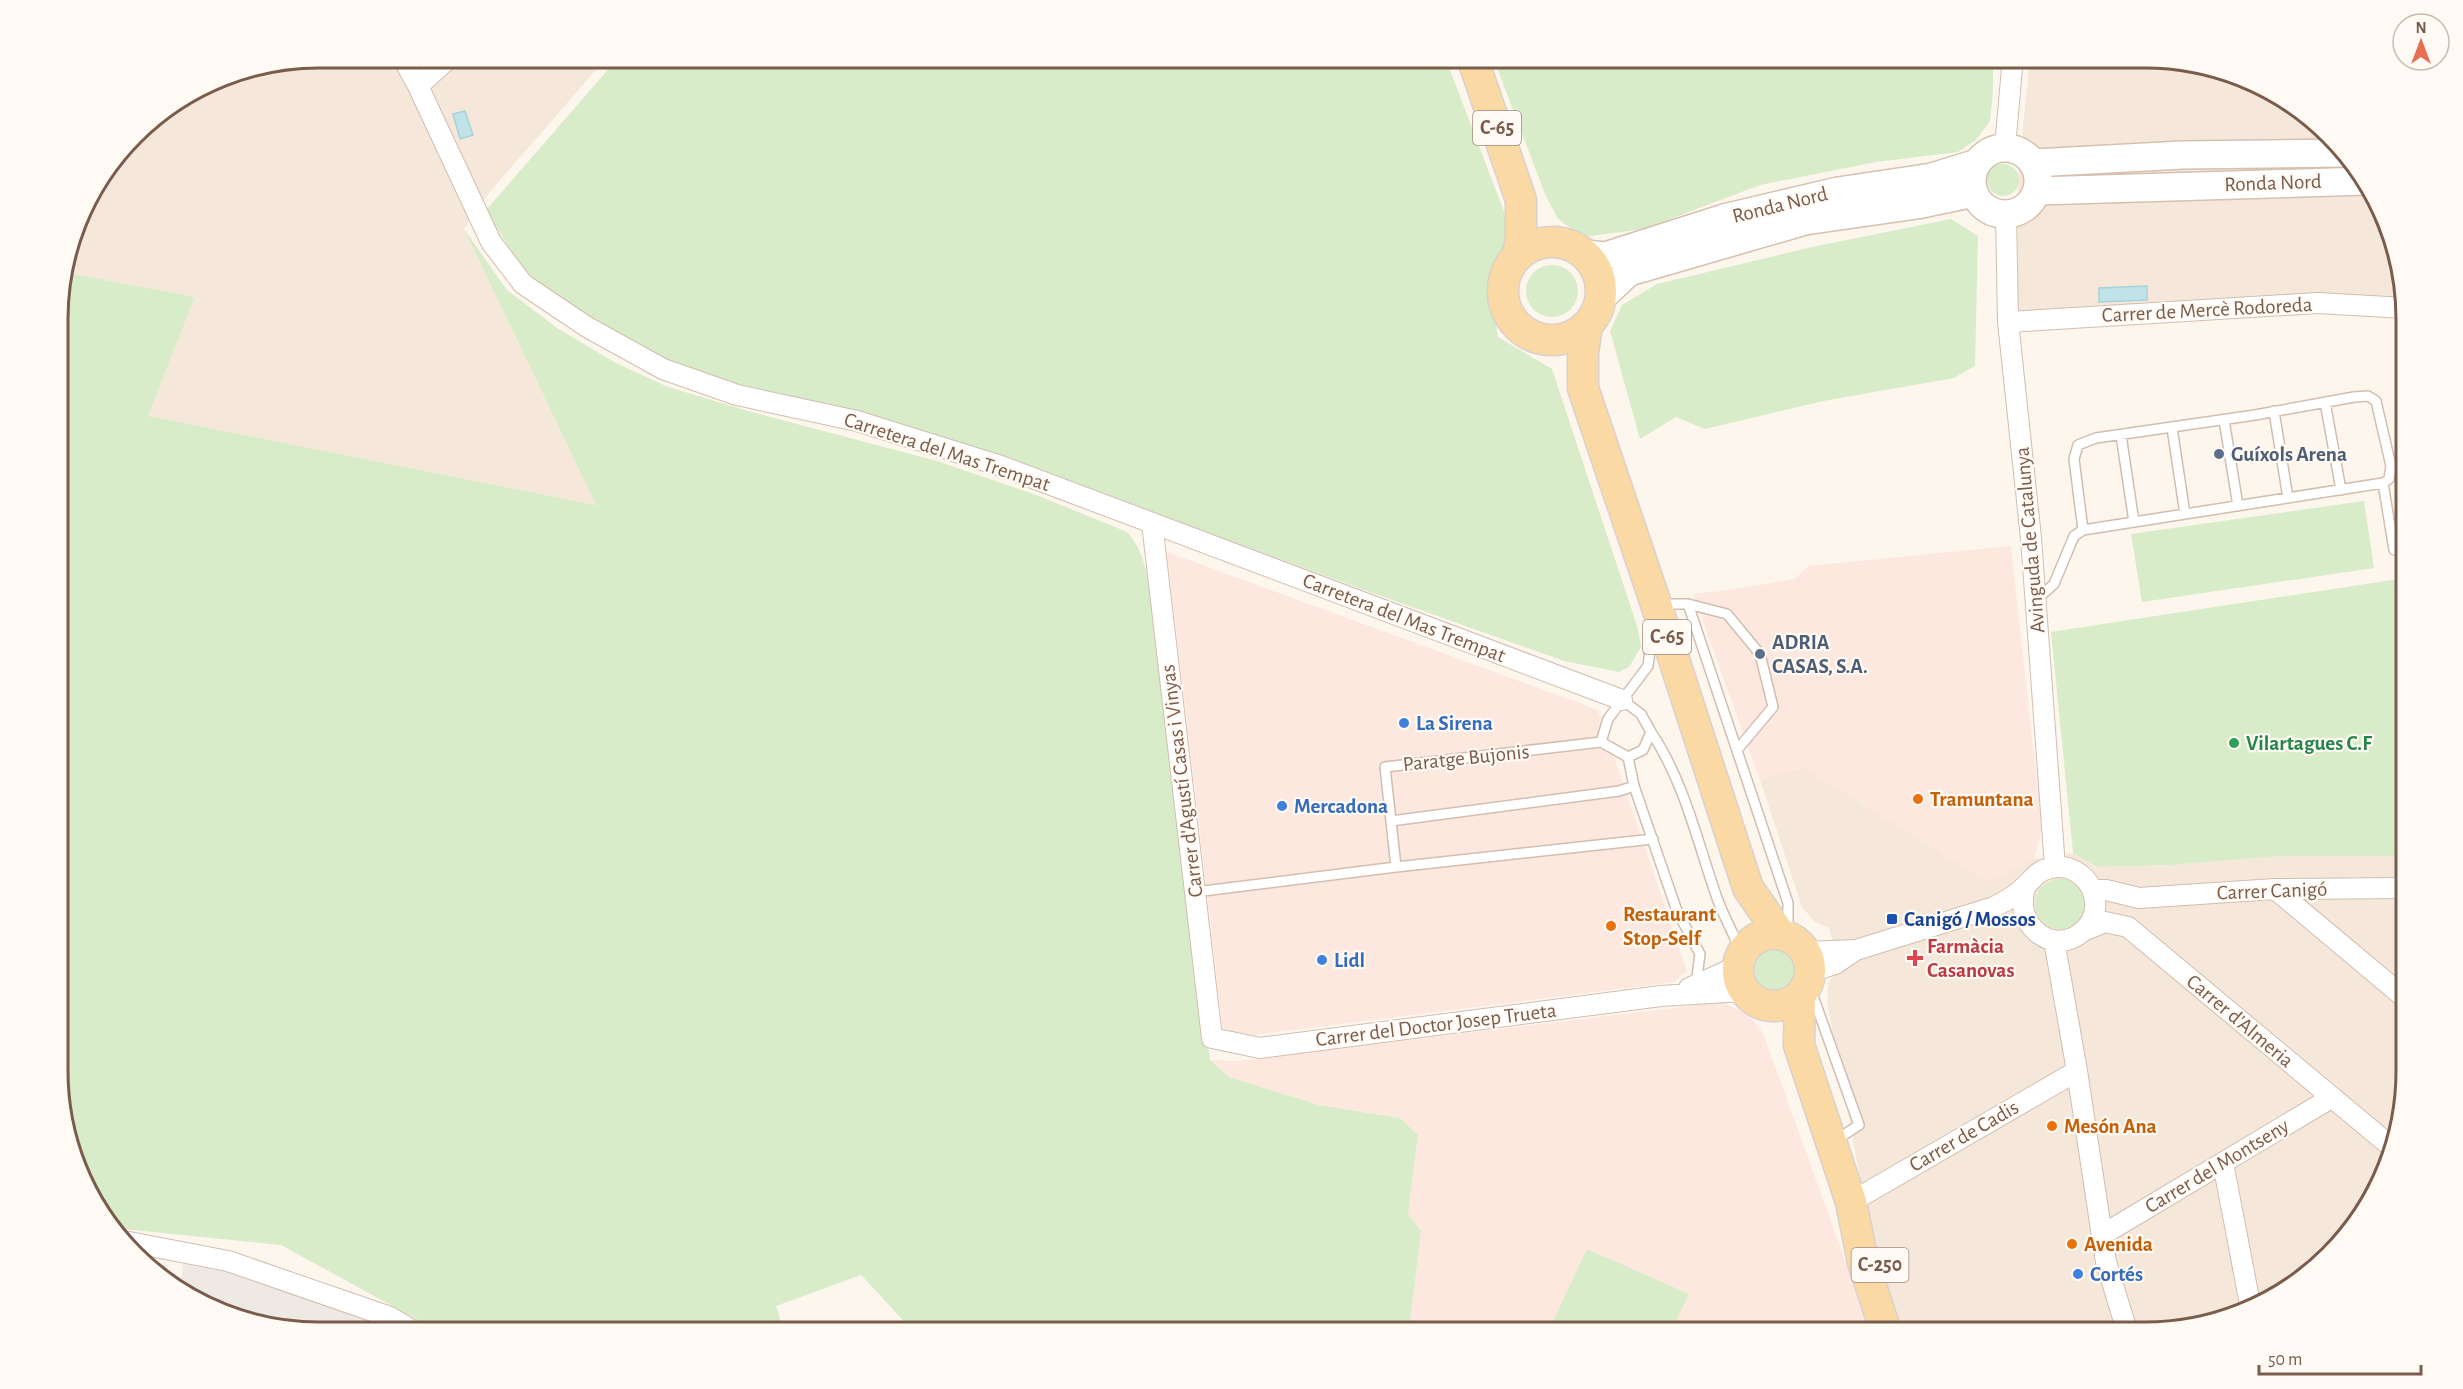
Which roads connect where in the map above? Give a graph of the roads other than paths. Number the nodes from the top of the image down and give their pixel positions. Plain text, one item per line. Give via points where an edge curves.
1 (408, 68) edge
2 (438, 68) edge
3 (1476, 68) edge
4 (2012, 68) edge
5 (418, 86) junction
6 (2005, 147) junction
7 (2333, 153) edge
8 (1977, 163) junction
9 (2034, 163) junction
10 (2355, 181) edge
11 (2037, 191) junction
12 (1974, 193) junction
13 (1521, 200) junction
14 (2006, 214) junction
15 (1572, 248) junction
16 (1518, 255) junction
17 (1601, 298) junction
18 (2395, 307) edge
19 (2008, 322) junction
20 (1587, 325) junction
21 (1545, 339) junction
22 (1583, 388) junction
23 (2325, 402) junction
24 (2274, 411) junction
25 (2224, 420) junction
26 (2172, 428) junction
27 (2121, 435) junction
28 (2383, 483) junction
29 (2341, 490) junction
30 (2288, 498) junction
31 (2238, 506) junction
32 (2185, 514) junction
33 (2134, 522) junction
34 (1152, 524) junction
35 (2083, 530) junction
36 (2394, 550) dead end
37 (2036, 600) junction
38 (1656, 604) junction
39 (1688, 604) junction
40 (1622, 700) junction
41 (1651, 732) junction
42 (1601, 742) junction
43 (1737, 750) junction
44 (1628, 757) junction
45 (1634, 786) junction
46 (1391, 821) junction
47 (1653, 839) junction
48 (1396, 867) junction
49 (2055, 867) junction
50 (2026, 886) junction
51 (1748, 888) junction
52 (2396, 888) edge
53 (2275, 889) junction
54 (2093, 890) junction
55 (1195, 892) junction
56 (2139, 898) junction
57 (1994, 907) junction
58 (2023, 912) junction
59 (2087, 926) junction
60 (2054, 940) junction
61 (1799, 962) junction
62 (1743, 964) junction
63 (1696, 986) junction
64 (2396, 990) edge
65 (1662, 996) junction
66 (1772, 1006) junction
67 (1212, 1038) joint
68 (1799, 1045) junction
69 (2077, 1071) junction
70 (2331, 1098) junction
71 (2385, 1142) edge
72 (1831, 1143) junction
73 (2223, 1163) junction
74 (1851, 1202) junction
75 (2102, 1235) junction
76 (137, 1244) edge
77 (2249, 1299) edge
78 (390, 1317) junction
79 (385, 1322) edge
80 (398, 1322) edge
81 (1883, 1322) edge
82 (1899, 1322) edge
83 (2124, 1322) edge

1 - 5 street, Carretera del Mas Trempat
2 - 5 street
3 - 13 main road, C-65
4 - 6 street
5 - 34 street, Carretera del Mas Trempat via 491,242 523,284 587,327 663,369 737,395 857,421 1001,466
6 - 8 street, Ronda Nord via 1984,155
6 - 9 street via 2026,154
7 - 9 street, Ronda Nord
8 - 12 street
8 - 15 street, Ronda Nord via 1932,177 1838,191 1724,218 1605,256
9 - 11 street via 2039,181
10 - 11 street, Ronda Nord
11 - 14 street via 2025,207
12 - 14 street via 1987,208
12 - 17 street, Ronda Nord via 1805,221 1629,272
13 - 15 main road, C-65
13 - 16 main road, C-65
14 - 19 street, Avinguda de Catalunya
15 - 16 main road via 1545,242
15 - 17 main road via 1595,267 1601,282
16 - 21 main road via 1504,282 1506,305 1517,325 1530,335
17 - 20 main road
18 - 19 street, Carrer de Mercè Rodoreda via 2318,303
19 - 37 street, Avinguda de Catalunya
20 - 21 main road via 1561,339
20 - 22 main road, C-65
21 - 22 main road, C-65 via 1568,374
22 - 38 main road, C-65
23 - 24 lane
23 - 28 lane via 2368,396 2376,401 2391,466 2389,479
23 - 29 lane
24 - 25 lane
24 - 30 lane
25 - 26 lane
25 - 31 lane
26 - 27 lane
26 - 32 lane
27 - 33 lane
27 - 35 lane via 2078,445 2074,459
28 - 29 lane
28 - 36 lane
29 - 30 lane
30 - 31 lane
31 - 32 lane
32 - 33 lane
33 - 35 lane
34 - 40 street, Carretera del Mas Trempat
34 - 55 street, Carrer d'Agustí Casas i Vinyas
35 - 37 lane via 2074,536 2054,584
37 - 49 street, Avinguda de Catalunya
38 - 39 lane
38 - 40 lane via 1648,666
38 - 51 main road, C-65
39 - 43 lane
39 - 43 lane via 1727,615 1760,654 1773,706
40 - 41 lane via 1641,714
40 - 42 lane via 1608,719
41 - 44 lane via 1643,750
41 - 62 lane via 1668,758 1691,815
42 - 44 lane
42 - 46 lane, Paratge Bujonis via 1385,767
43 - 61 lane via 1788,903
44 - 45 lane
45 - 46 lane
45 - 47 lane
46 - 48 lane, Paratge Bujonis
47 - 48 lane
47 - 63 lane via 1677,911 1700,954
48 - 55 lane
49 - 50 street via 2038,873
49 - 54 street via 2075,870
50 - 57 street
50 - 58 street
51 - 61 main road, C-65
51 - 62 main road, C-65
52 - 53 street, Carrer Canigó
53 - 56 street, Carrer Canigó
53 - 64 street
54 - 56 street, Carrer Canigó
54 - 59 street via 2096,902
55 - 67 street, Carrer d'Agustí Casas i Vinyas
56 - 59 street, Carrer Canigó
57 - 58 street
57 - 61 street via 1856,950 1835,964
58 - 60 street via 2034,931
59 - 60 street, Carrer Canigó via 2066,939
59 - 70 street, Carrer d'Almeria via 2105,922 2128,927
60 - 69 street
61 - 62 main road via 1762,936
61 - 66 main road via 1787,1004
61 - 68 main road, C-250
61 - 72 lane via 1859,1125
62 - 63 street, Carrer del Doctor Josep Trueta
62 - 65 street, Carrer del Doctor Josep Trueta
62 - 66 main road via 1755,1001
63 - 65 street, Carrer del Doctor Josep Trueta
65 - 67 street, Carrer del Doctor Josep Trueta via 1260,1048
66 - 68 main road, C-250
68 - 72 main road, C-250
69 - 74 street, Carrer de Cadis
69 - 75 street
70 - 71 street, Carrer d'Almeria
70 - 73 street, Carrer del Montseny
72 - 74 main road, C-250
73 - 75 street, Carrer del Montseny
73 - 77 street
74 - 81 main road, C-250 via 1863,1262
74 - 82 main road, C-250 via 1877,1257
75 - 83 street
76 - 78 street via 228,1261
78 - 79 street
78 - 80 street

